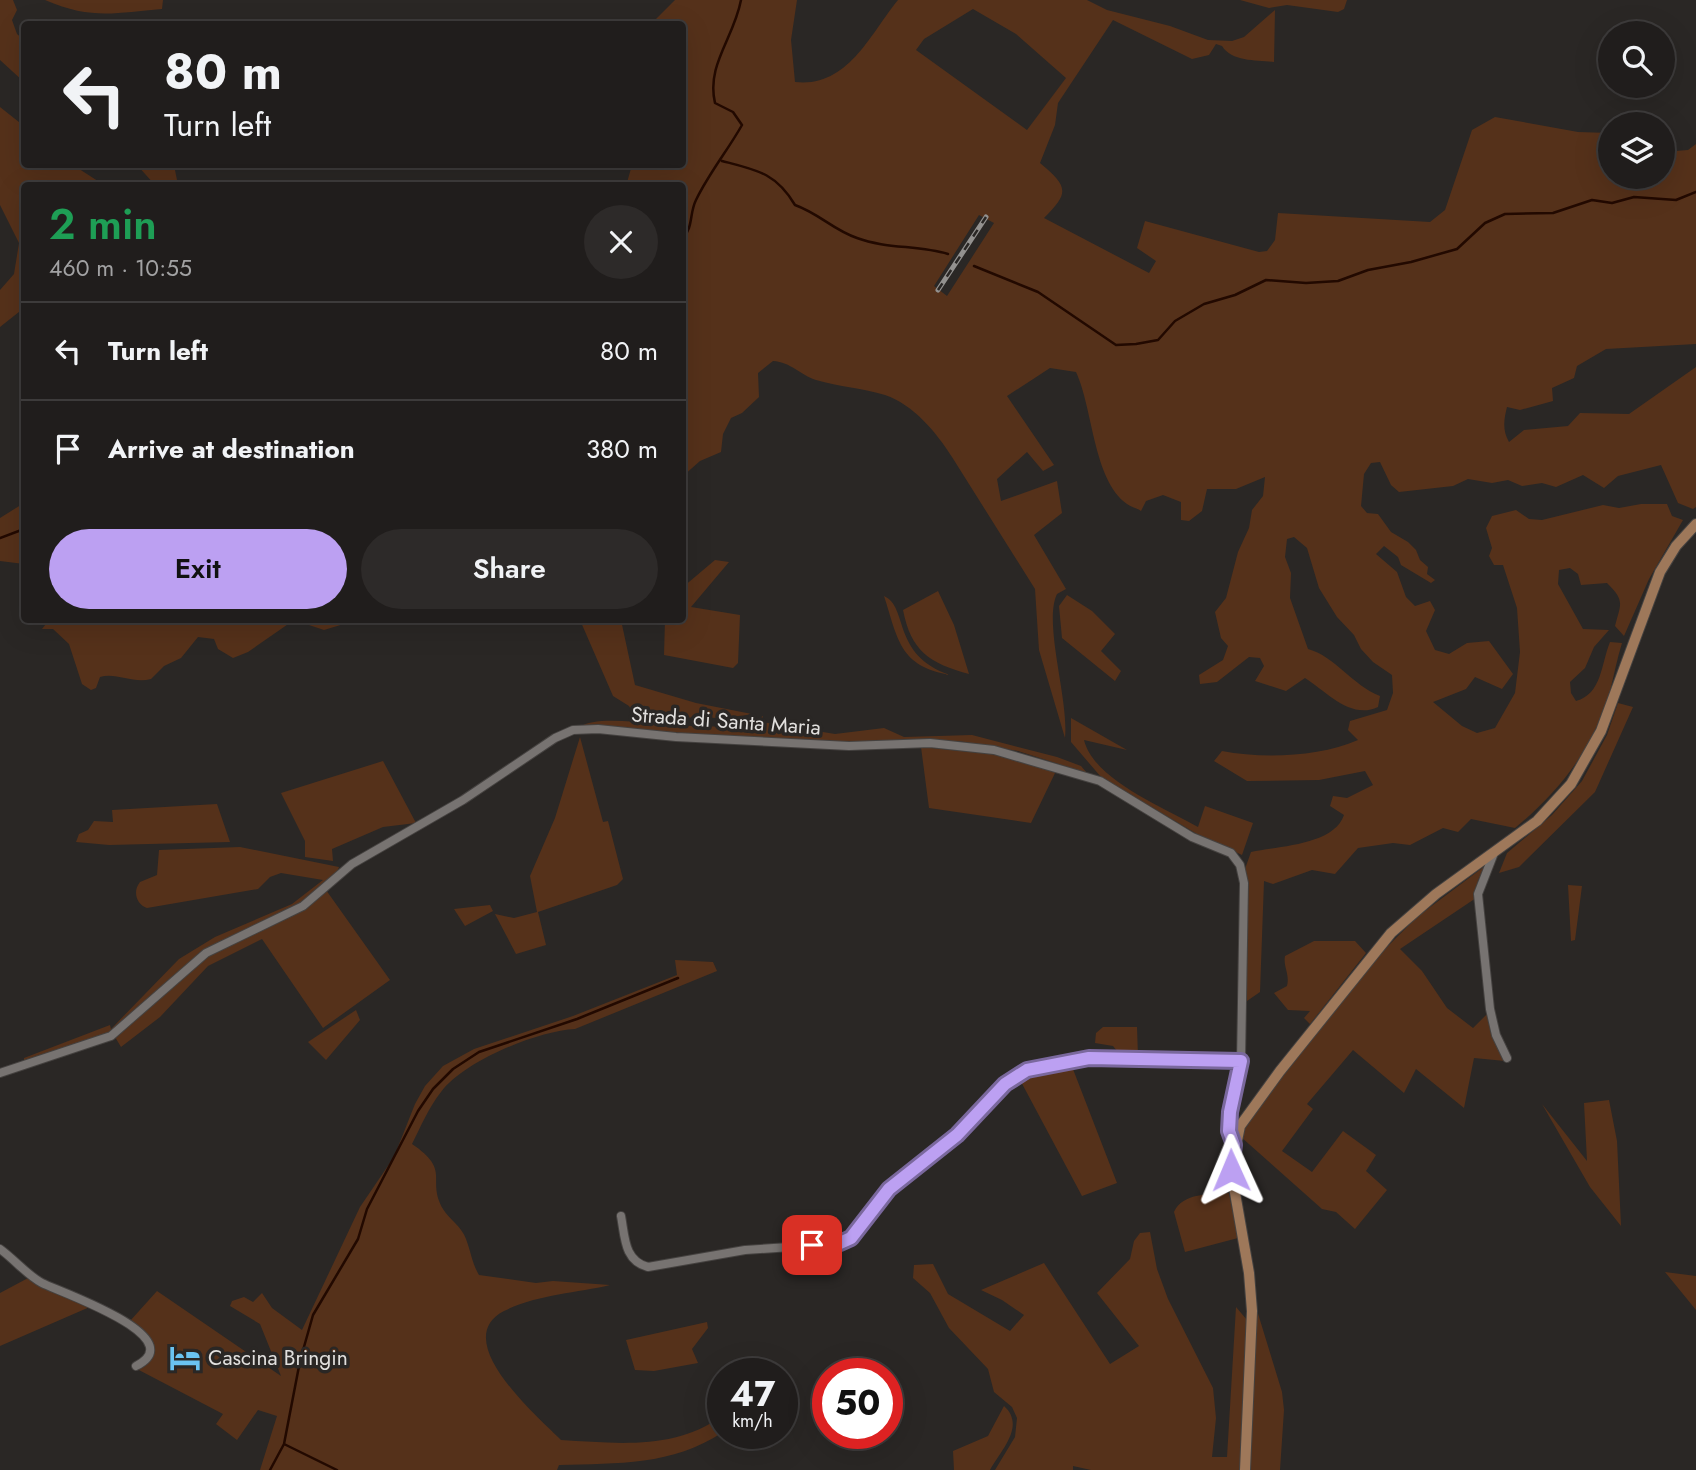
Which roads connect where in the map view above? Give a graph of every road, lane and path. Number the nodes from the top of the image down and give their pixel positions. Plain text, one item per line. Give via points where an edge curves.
1 (1696, 524) edge
2 (1494, 853) junction
3 (1507, 1058) dead end
4 (1241, 1061) junction
5 (0, 1073) edge
6 (1234, 1145) junction
7 (621, 1216) dead end
8 (0, 1249) edge
9 (136, 1366) dead end
10 (1245, 1470) edge

1 - 2 main road via 1660,572 1585,761 1546,813
2 - 3 street via 1479,890 1482,951 1493,1024
2 - 6 main road via 1427,901 1383,942 1266,1089 1243,1121
4 - 5 street, Strada di Santa Maria via 1244,883 1240,865 1227,851 1192,837 1100,781 1008,754 942,744 849,746 593,729 561,735 463,800 352,864 303,906 206,953 111,1036
4 - 6 street, Strada di Santa Maria via 1229,1121
4 - 7 street via 1082,1059 1022,1072 992,1096 957,1135 893,1186 853,1236 840,1243 745,1250 648,1267 631,1257
6 - 10 main road via 1232,1177 1252,1311
8 - 9 street via 39,1281 105,1309 137,1330 149,1352

